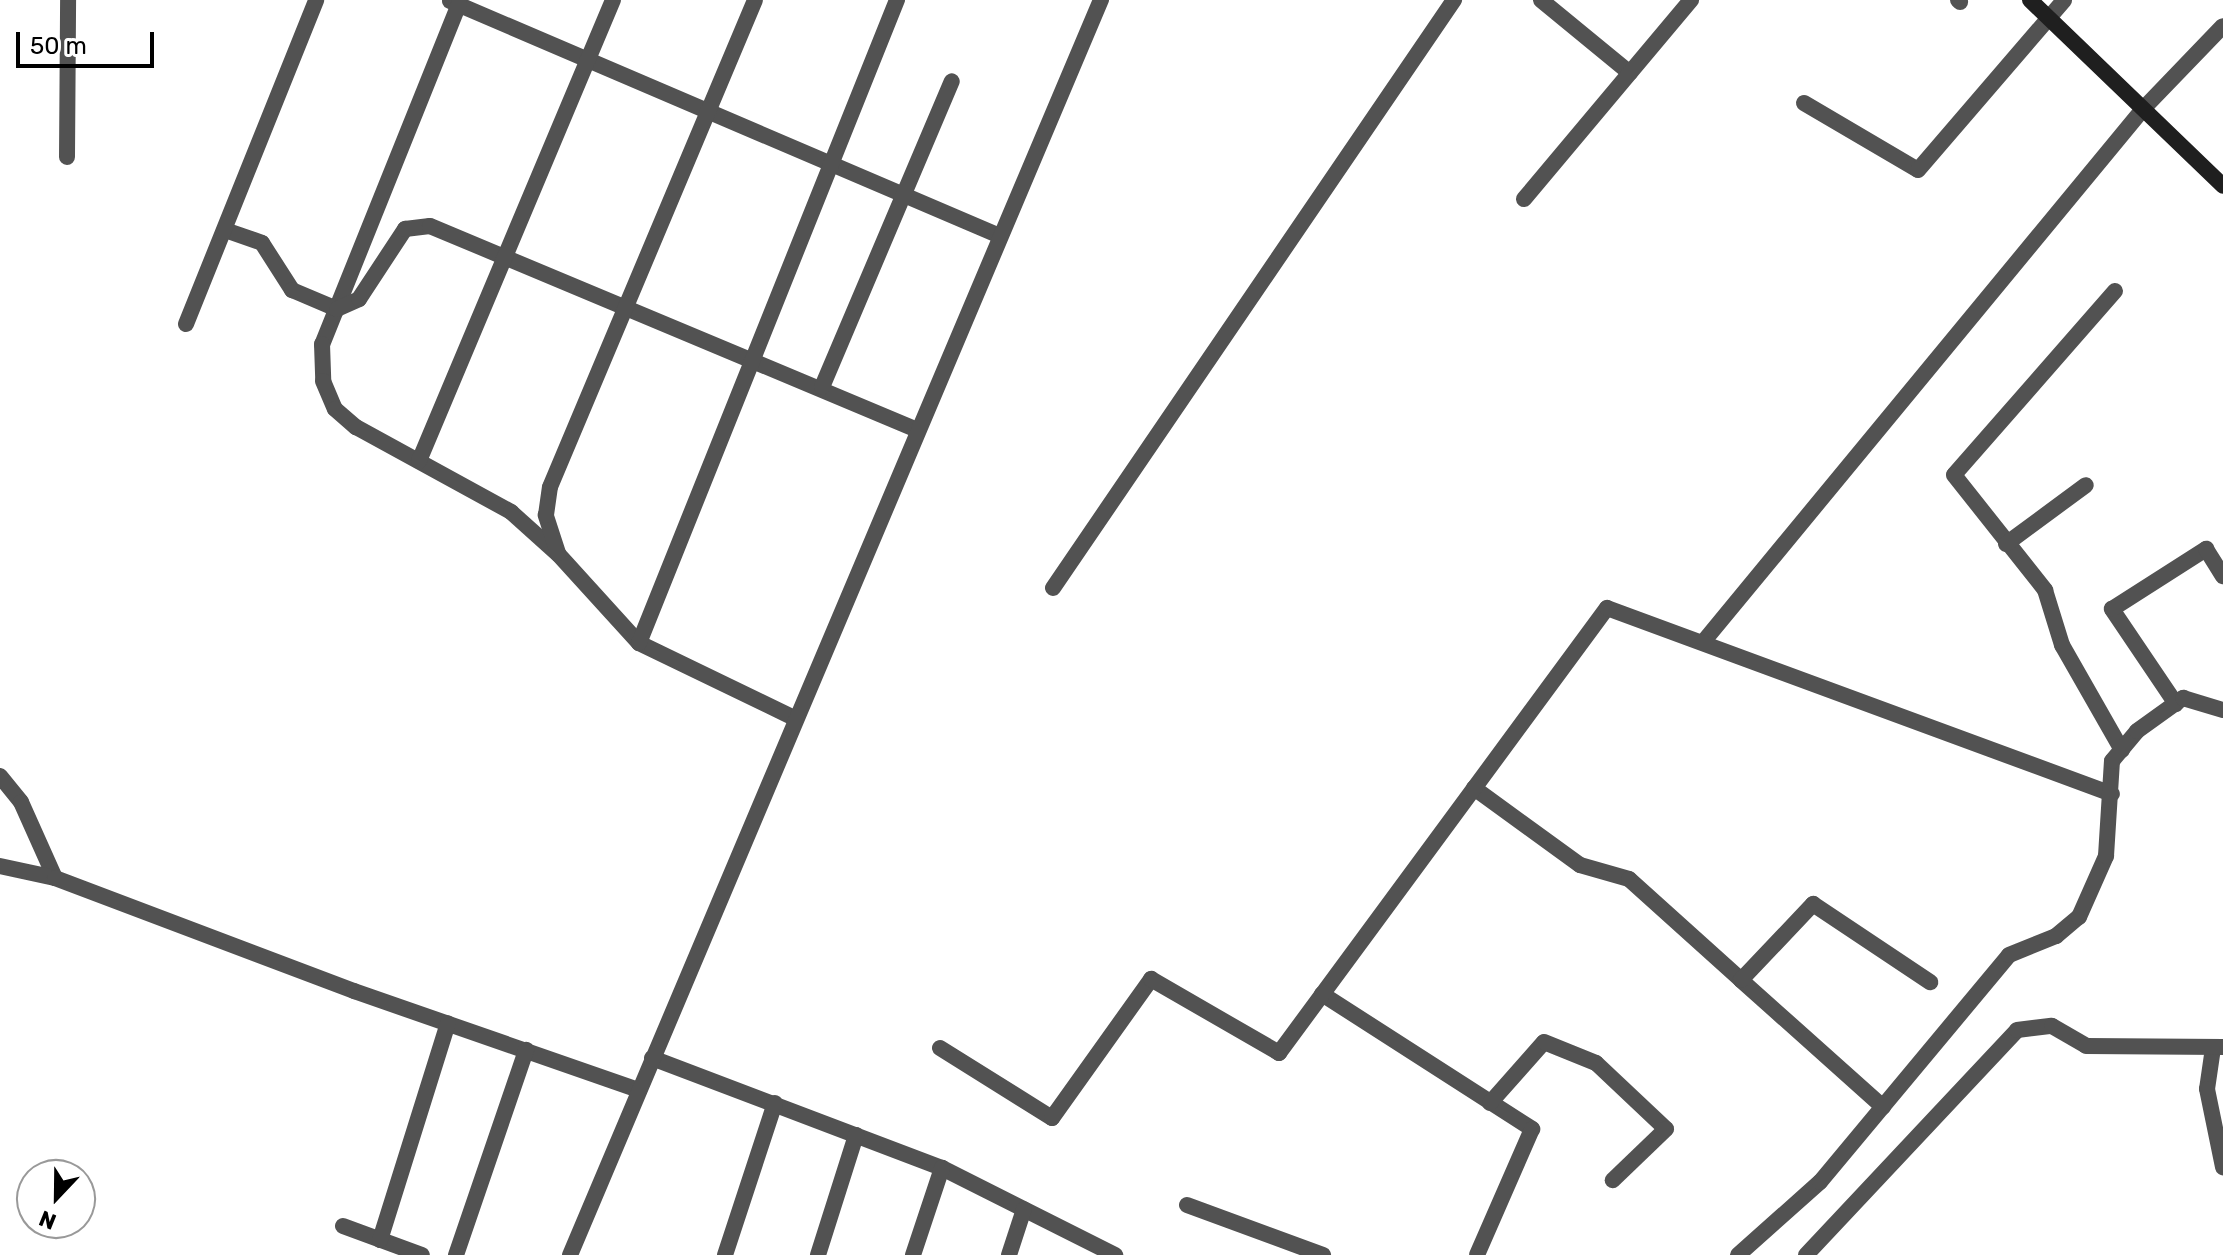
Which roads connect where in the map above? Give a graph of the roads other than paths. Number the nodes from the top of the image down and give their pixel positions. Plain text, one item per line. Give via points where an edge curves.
1 (68, 0) edge
2 (316, 0) edge
3 (613, 0) edge
4 (755, 0) edge
5 (897, 0) edge
6 (1101, 0) edge
7 (1454, 0) edge
8 (1541, 0) edge
9 (1691, 0) edge
10 (2030, 0) edge
11 (2064, 0) edge
12 (454, 2) edge
13 (2048, 17) junction
14 (2223, 26) edge
15 (587, 58) junction
16 (1630, 73) junction
17 (952, 81) dead end
18 (1804, 103) dead end
19 (708, 109) junction
20 (2143, 109) junction
21 (67, 157) dead end
22 (835, 163) junction
23 (2223, 186) edge
24 (903, 191) junction
25 (1524, 199) dead end
26 (225, 230) junction
27 (1000, 236) junction
28 (504, 258) junction
29 (2115, 291) dead end
30 (337, 309) junction
31 (628, 310) junction
32 (186, 324) dead end
33 (754, 360) junction
34 (822, 387) junction
35 (915, 429) junction
36 (419, 461) junction
37 (2086, 485) dead end
38 (2006, 544) junction
39 (559, 555) junction
40 (2223, 576) edge
41 (1053, 588) dead end
42 (1704, 641) junction
43 (639, 643) junction
44 (2176, 704) junction
45 (2223, 710) edge
46 (796, 719) junction
47 (2122, 750) junction
48 (0, 776) edge
49 (1474, 788) junction
50 (2112, 794) junction
51 (0, 866) edge
52 (55, 878) junction
53 (1741, 980) junction
54 (1930, 982) dead end
55 (1322, 994) junction
56 (448, 1023) junction
57 (940, 1048) dead end
58 (2218, 1048) edge
59 (526, 1050) junction
60 (652, 1058) junction
61 (639, 1090) junction
62 (775, 1103) junction
63 (1490, 1103) junction
64 (1883, 1107) junction
65 (856, 1135) junction
66 (2223, 1167) edge
67 (942, 1168) junction
68 (1613, 1180) dead end
69 (1187, 1205) dead end
70 (1024, 1209) junction
71 (343, 1226) dead end
72 (380, 1240) junction
73 (1110, 1254) edge
74 (422, 1255) edge
75 (456, 1255) edge
76 (570, 1255) edge
77 (725, 1255) edge
78 (818, 1255) edge
79 (913, 1255) edge
80 (1009, 1255) edge
81 (1323, 1255) edge
82 (1477, 1255) edge
83 (1738, 1255) edge
84 (1806, 1255) edge

1 - 21 street
2 - 26 street
3 - 15 street
4 - 19 street
5 - 22 street
6 - 27 street
7 - 41 street
8 - 16 street
9 - 16 street
10 - 13 main road
11 - 13 street
12 - 15 street
12 - 30 street
13 - 18 street via 1918,170
13 - 20 main road
14 - 20 street
15 - 19 street
15 - 28 street
16 - 25 street
17 - 24 street
19 - 22 street
19 - 31 street
20 - 23 main road
20 - 42 street
22 - 24 street
22 - 33 street
24 - 27 street
24 - 34 street
26 - 30 street via 262,243 292,290
26 - 32 street
27 - 35 street
28 - 30 street via 414,224 394,242 359,299
28 - 31 street
28 - 36 street
29 - 38 street via 1954,475
30 - 36 street via 322,344 323,381 335,409 356,427
31 - 33 street
31 - 39 street via 550,487 546,515
33 - 34 street
33 - 43 street
34 - 35 street
35 - 46 street
36 - 39 street via 511,512
37 - 38 street
38 - 47 street via 2045,590 2062,645
39 - 43 street
40 - 44 street via 2206,549 2112,609
42 - 49 street via 1607,608
42 - 50 street
43 - 46 street
44 - 45 street via 2183,698
44 - 47 street via 2137,731
46 - 60 street
47 - 50 street via 2112,761
48 - 52 street via 21,802
49 - 53 street via 1580,865 1629,879
49 - 55 street
50 - 64 street via 2106,856 2079,917 2056,936 2009,955
51 - 52 street
52 - 56 street
53 - 54 street via 1813,904
53 - 64 street
55 - 57 street via 1279,1053 1151,979 1052,1118
55 - 63 street
56 - 59 street
56 - 72 street
58 - 66 street via 2207,1089
58 - 84 street via 2086,1046 2052,1026 2017,1030
59 - 61 street
59 - 75 street
60 - 61 street
60 - 62 street
61 - 76 street
62 - 65 street
62 - 77 street
63 - 68 street via 1544,1042 1596,1063 1666,1129
63 - 82 street via 1532,1129
64 - 83 street via 1820,1182
65 - 67 street
65 - 78 street
67 - 70 street
67 - 79 street
69 - 81 street
70 - 73 street
70 - 80 street
71 - 72 street
72 - 74 street

